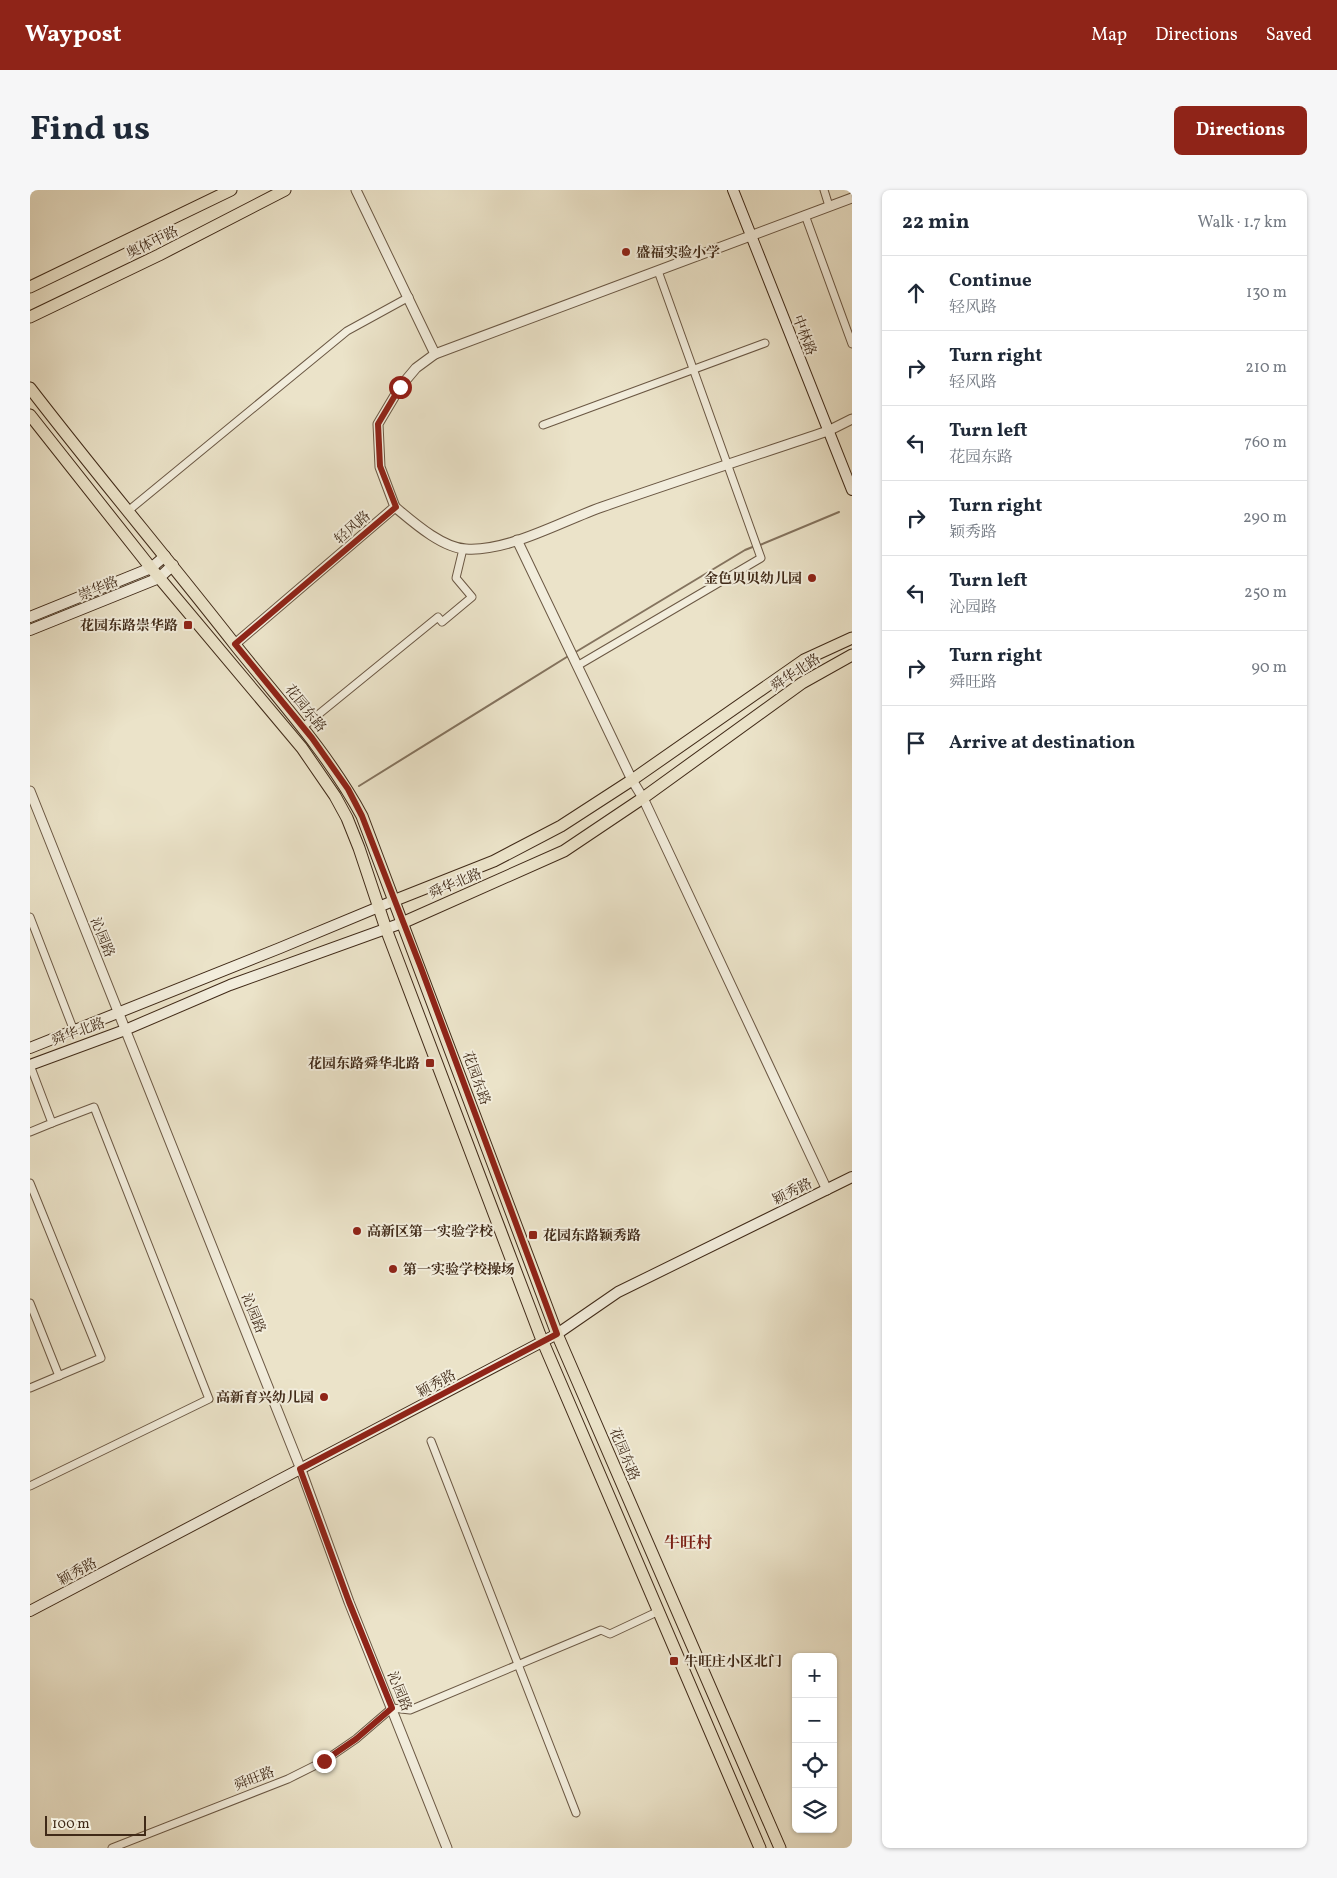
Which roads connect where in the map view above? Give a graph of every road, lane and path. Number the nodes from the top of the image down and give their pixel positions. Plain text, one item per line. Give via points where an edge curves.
1 (231, 190) edge
2 (285, 190) edge
3 (356, 190) edge
4 (733, 190) edge
5 (824, 190) edge
6 (852, 198) edge
7 (829, 206) junction
8 (805, 215) junction
9 (751, 236) junction
10 (658, 271) junction
11 (30, 287) edge
12 (409, 297) junction
13 (852, 316) edge
14 (30, 317) edge
15 (843, 319) junction
16 (765, 343) dead end
17 (852, 344) edge
18 (435, 354) junction
19 (694, 369) junction
20 (30, 388) edge
21 (30, 415) edge
22 (852, 419) edge
23 (543, 425) dead end
24 (828, 431) junction
25 (728, 465) junction
26 (852, 490) edge
27 (396, 507) junction
28 (128, 511) junction
29 (517, 540) junction
30 (463, 549) junction
31 (165, 556) junction
32 (173, 565) junction
33 (151, 568) junction
34 (159, 578) junction
35 (30, 617) edge
36 (30, 630) edge
37 (852, 638) edge
38 (235, 644) junction
39 (852, 655) edge
40 (577, 666) junction
41 (303, 727) junction
42 (632, 780) junction
43 (30, 791) edge
44 (643, 798) junction
45 (394, 900) junction
46 (379, 907) junction
47 (30, 916) edge
48 (402, 923) junction
49 (386, 929) junction
50 (119, 1013) junction
51 (125, 1030) junction
52 (74, 1031) junction
53 (30, 1048) edge
54 (30, 1065) edge
55 (52, 1123) junction
56 (30, 1132) edge
57 (852, 1177) edge
58 (30, 1183) edge
59 (826, 1190) junction
60 (30, 1303) edge
61 (557, 1334) junction
62 (543, 1341) junction
63 (59, 1376) junction
64 (30, 1388) edge
65 (432, 1442) dead end
66 (300, 1469) junction
67 (30, 1486) edge
68 (30, 1611) edge
69 (659, 1612) junction
70 (518, 1664) junction
71 (392, 1708) junction
72 (576, 1813) dead end
73 (112, 1848) edge
74 (447, 1848) edge
75 (760, 1848) edge
76 (780, 1848) edge

1 - 11 main road, 奥体中路
2 - 14 main road, 奥体中路 via 159,256
3 - 12 street
4 - 9 main road, 中林路
5 - 7 street
6 - 7 street
7 - 8 street
8 - 9 street
8 - 15 street
9 - 10 street
9 - 24 main road, 中林路
10 - 18 street
10 - 19 street
12 - 18 street
12 - 28 street via 347,331
13 - 15 street
15 - 17 street
16 - 19 street
18 - 27 street via 416,368 400,387 378,424 380,466
19 - 23 street
19 - 25 street
20 - 28 main road, 花园东路
21 - 33 main road, 花园东路
22 - 24 street
24 - 25 street
24 - 26 main road, 中林路
25 - 29 street
25 - 40 street via 761,558
27 - 30 street via 438,540
27 - 38 street, 轻风路
28 - 31 main road, 花园东路
29 - 30 street via 487,549
29 - 40 street
30 - 41 street via 456,578 472,597 442,622 438,617
31 - 32 main road, 花园东路
31 - 33 main road, 崇华路
32 - 34 main road, 崇华路
32 - 38 main road, 花园东路
33 - 34 main road, 花园东路
33 - 35 main road, 崇华路
34 - 36 main road, 崇华路
34 - 46 main road, 花园东路 via 302,748 335,796 359,848
37 - 42 main road, 舜华北路 via 804,660
38 - 41 main road, 花园东路
39 - 44 main road, 舜华北路 via 802,683
40 - 42 street
41 - 45 main road, 花园东路 via 348,789
42 - 44 street
42 - 45 main road, 舜华北路 via 561,826 494,861
43 - 50 street, 沁园路
44 - 48 main road, 舜华北路 via 564,851
44 - 59 street
45 - 46 main road, 舜华北路
45 - 48 main road, 花园东路
46 - 49 main road, 花园东路
46 - 50 main road, 舜华北路
47 - 52 street
48 - 49 main road, 舜华北路
48 - 61 main road, 花园东路
49 - 51 main road, 舜华北路 via 230,985
49 - 62 main road, 花园东路
50 - 51 street, 沁园路
50 - 52 main road, 舜华北路
51 - 54 main road, 舜华北路
51 - 66 street, 沁园路
52 - 53 main road, 舜华北路
54 - 55 street
55 - 56 street
55 - 67 street via 94,1107 209,1399
57 - 59 main road, 颖秀路
58 - 63 street via 101,1358
59 - 61 main road, 颖秀路 via 618,1292
60 - 63 street
61 - 62 main road, 颖秀路
61 - 76 main road, 花园东路
62 - 66 main road, 颖秀路
62 - 69 main road, 花园东路
63 - 64 street
65 - 70 street
66 - 68 main road, 颖秀路
66 - 71 street, 沁园路
69 - 70 street via 610,1634 601,1630
69 - 75 main road, 花园东路
70 - 71 street via 410,1710
70 - 72 street
71 - 73 street, 舜旺路 via 324,1761 288,1779
71 - 74 street, 沁园路

